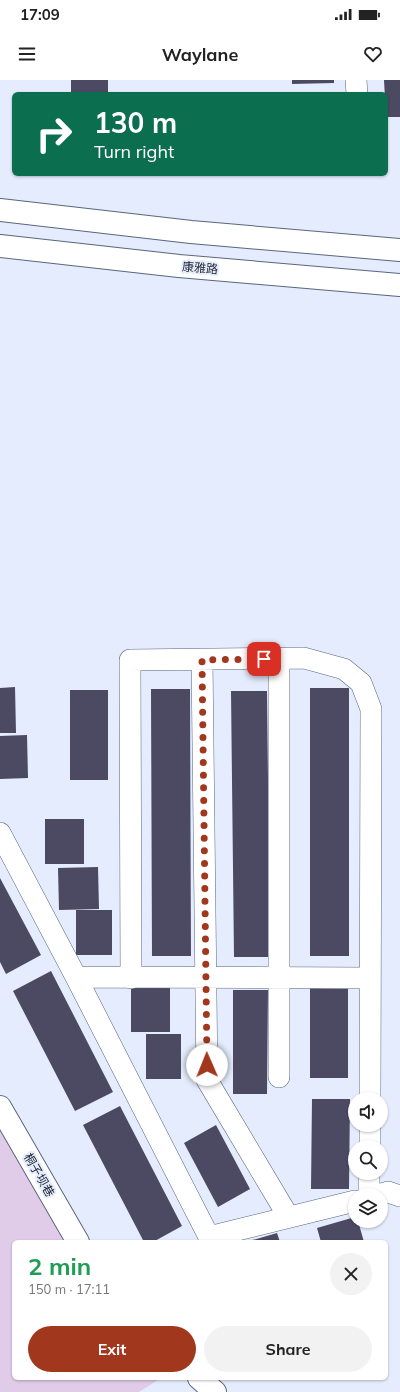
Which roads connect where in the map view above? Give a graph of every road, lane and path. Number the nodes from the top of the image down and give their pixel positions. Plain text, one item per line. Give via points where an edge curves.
1 (356, 80) edge
2 (357, 92) edge
3 (0, 210) edge
4 (0, 246) edge
5 (400, 250) edge
6 (400, 285) edge
7 (279, 659) junction
8 (202, 660) junction
9 (0, 834) edge
10 (76, 977) junction
11 (131, 978) junction
12 (205, 978) junction
13 (279, 978) junction
14 (370, 978) junction
15 (279, 1077) dead end
16 (370, 1092) edge
17 (0, 1107) edge
18 (388, 1192) edge
19 (400, 1196) edge
20 (348, 1203) edge
21 (288, 1216) junction
22 (77, 1240) edge
23 (201, 1380) edge
24 (215, 1392) edge

1 - 2 street
3 - 5 main road via 191,232
4 - 6 main road, 康雅路 via 179,266
7 - 8 street
7 - 13 street
7 - 14 street via 304,658 344,669 361,683 370,709
8 - 11 street via 130,660
8 - 12 street
9 - 10 street
10 - 11 street
10 - 21 street via 209,1237
11 - 12 street
12 - 13 street
12 - 21 street via 207,1080
13 - 14 street
13 - 15 street
14 - 16 street
17 - 22 main road, 桐子坝巷
18 - 19 street
20 - 21 street
23 - 24 main road

